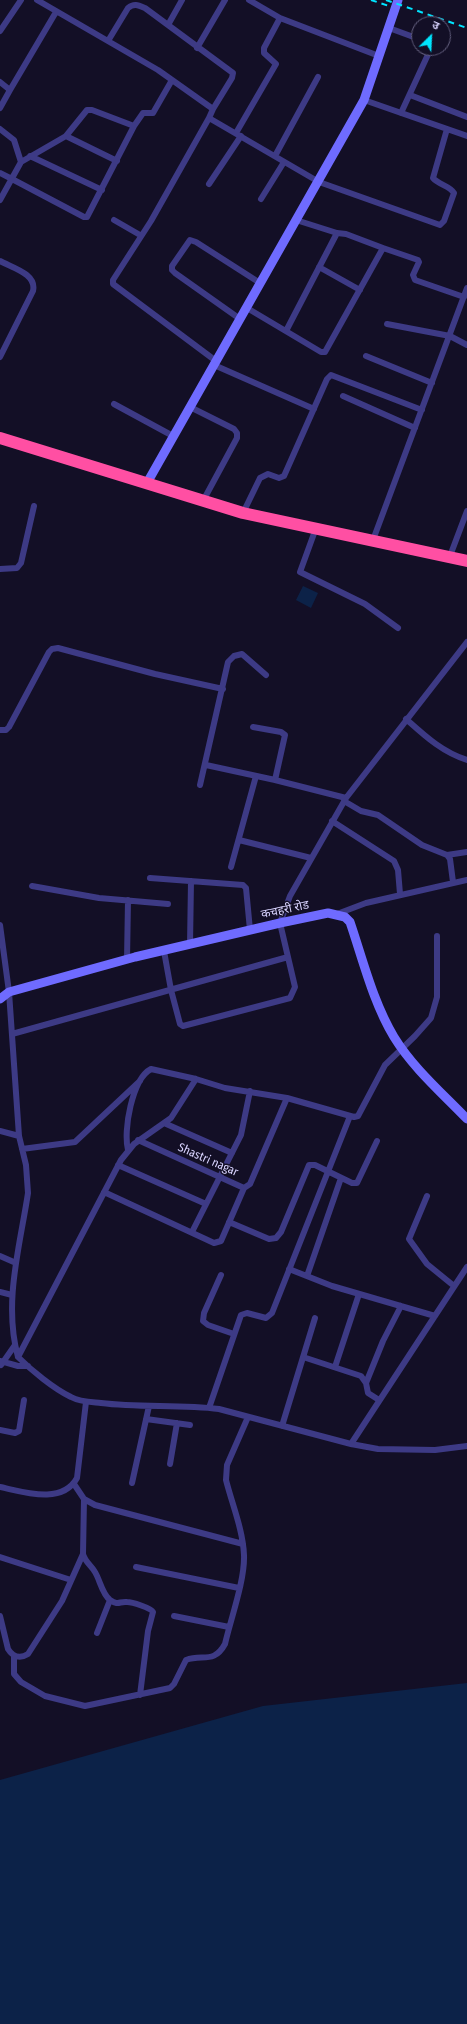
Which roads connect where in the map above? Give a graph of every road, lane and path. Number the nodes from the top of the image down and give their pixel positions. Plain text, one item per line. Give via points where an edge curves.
1 (21, 0) edge
2 (38, 0) edge
3 (182, 0) edge
4 (225, 0) edge
5 (249, 0) edge
6 (398, 0) edge
7 (56, 12) junction
8 (280, 18) junction
9 (168, 25) junction
10 (389, 28) junction
11 (0, 31) edge
12 (411, 36) edge
13 (108, 41) junction
14 (197, 48) junction
15 (379, 56) junction
16 (427, 56) edge
17 (318, 76) dead end
18 (172, 80) junction
19 (0, 82) edge
20 (10, 90) junction
21 (410, 95) junction
22 (364, 100) junction
23 (0, 108) edge
24 (213, 109) junction
25 (402, 114) junction
26 (467, 117) edge
27 (208, 118) junction
28 (134, 126) junction
29 (0, 129) edge
30 (446, 129) junction
31 (238, 135) junction
32 (66, 136) junction
33 (467, 136) edge
34 (30, 156) junction
35 (275, 156) junction
36 (118, 161) junction
37 (21, 162) junction
38 (284, 162) junction
39 (0, 173) edge
40 (12, 179) junction
41 (319, 182) junction
42 (209, 184) dead end
43 (102, 190) junction
44 (261, 199) dead end
45 (0, 200) edge
46 (114, 220) dead end
47 (296, 220) junction
48 (337, 233) junction
49 (140, 235) junction
50 (383, 248) junction
51 (0, 262) edge
52 (320, 267) junction
53 (260, 283) junction
54 (467, 288) edge
55 (360, 290) junction
56 (464, 297) junction
57 (247, 308) junction
58 (459, 309) junction
59 (467, 312) edge
60 (240, 319) junction
61 (387, 324) dead end
62 (286, 331) junction
63 (450, 336) junction
64 (467, 345) edge
65 (366, 356) dead end
66 (0, 357) edge
67 (215, 363) junction
68 (432, 383) junction
69 (343, 396) dead end
70 (114, 404) dead end
71 (190, 407) junction
72 (314, 409) junction
73 (422, 410) junction
74 (416, 428) junction
75 (173, 436) junction
76 (0, 438) edge
77 (147, 483) junction
78 (203, 501) junction
79 (34, 506) dead end
80 (467, 510) edge
81 (243, 513) junction
82 (316, 528) junction
83 (373, 540) junction
84 (450, 556) junction
85 (467, 561) edge
86 (0, 569) edge
87 (398, 628) dead end
88 (467, 642) edge
89 (266, 675) dead end
90 (223, 689) junction
91 (406, 719) junction
92 (253, 727) dead end
93 (0, 730) edge
94 (467, 760) edge
95 (206, 765) junction
96 (256, 776) junction
97 (275, 780) junction
98 (200, 785) dead end
99 (345, 800) junction
100 (332, 820) junction
101 (238, 840) junction
102 (467, 852) edge
103 (447, 855) junction
104 (311, 858) junction
105 (231, 867) dead end
106 (150, 878) dead end
107 (467, 880) edge
108 (191, 881) junction
109 (454, 882) junction
110 (32, 886) dead end
111 (400, 894) junction
112 (128, 900) junction
113 (168, 904) dead end
114 (337, 914) junction
115 (280, 923) junction
116 (0, 925) edge
117 (250, 930) junction
118 (437, 936) dead end
119 (190, 944) junction
120 (164, 951) junction
121 (2, 956) edge
122 (288, 957) junction
123 (128, 960) junction
124 (171, 990) junction
125 (9, 992) junction
126 (0, 999) edge
127 (12, 1034) junction
128 (401, 1048) junction
129 (196, 1079) junction
130 (141, 1080) junction
131 (250, 1092) junction
132 (287, 1098) junction
133 (350, 1116) junction
134 (467, 1119) edge
135 (164, 1123) junction
136 (0, 1131) edge
137 (19, 1136) junction
138 (138, 1140) junction
139 (376, 1141) dead end
140 (22, 1149) junction
141 (128, 1150) junction
142 (232, 1153) junction
143 (118, 1165) junction
144 (327, 1171) junction
145 (219, 1177) junction
146 (341, 1178) junction
147 (244, 1188) junction
148 (104, 1192) junction
149 (427, 1196) dead end
150 (206, 1204) junction
151 (229, 1222) junction
152 (192, 1232) junction
153 (0, 1256) edge
154 (16, 1263) junction
155 (467, 1267) edge
156 (289, 1268) junction
157 (221, 1275) dead end
158 (306, 1276) junction
159 (454, 1286) junction
160 (0, 1292) edge
161 (359, 1294) junction
162 (12, 1295) junction
163 (401, 1306) junction
164 (434, 1316) junction
165 (314, 1318) dead end
166 (234, 1334) junction
167 (15, 1345) junction
168 (18, 1356) junction
169 (303, 1357) junction
170 (1, 1363) edge
171 (28, 1366) junction
172 (335, 1367) junction
173 (366, 1383) junction
174 (24, 1400) dead end
175 (379, 1400) junction
176 (86, 1402) junction
177 (149, 1406) junction
178 (209, 1408) junction
179 (248, 1417) junction
180 (146, 1419) junction
181 (177, 1423) junction
182 (190, 1425) dead end
183 (282, 1426) junction
184 (0, 1430) edge
185 (351, 1444) junction
186 (467, 1446) edge
187 (170, 1464) dead end
188 (132, 1483) dead end
189 (74, 1484) junction
190 (0, 1487) edge
191 (84, 1499) junction
192 (243, 1544) junction
193 (83, 1554) junction
194 (0, 1557) edge
195 (136, 1567) dead end
196 (71, 1580) junction
197 (239, 1588) junction
198 (110, 1600) junction
199 (0, 1616) edge
200 (174, 1616) dead end
201 (229, 1627) junction
202 (97, 1633) dead end
203 (14, 1656) junction
204 (140, 1695) junction

1 - 11 street
2 - 7 street
3 - 9 street
4 - 14 street
5 - 8 street
6 - 10 main road
7 - 13 street
7 - 20 street
8 - 15 street
8 - 31 street via 264,48 264,53 276,64
9 - 13 street via 145,8 137,4 132,5
9 - 14 street
10 - 12 street
10 - 15 main road
13 - 18 street
14 - 24 street via 233,72
15 - 22 main road
16 - 21 street
17 - 35 street
18 - 24 street
18 - 28 street via 153,113 143,113
19 - 20 street
20 - 23 street
21 - 25 street
21 - 26 street
22 - 25 street
22 - 41 main road
24 - 27 street
25 - 30 street
27 - 31 street
27 - 49 street
28 - 32 street via 87,110
28 - 36 street
29 - 37 street via 14,140
30 - 33 street
30 - 41 street via 433,175 436,182 454,193 443,224
31 - 35 street
31 - 42 street
32 - 34 street
32 - 36 street
34 - 37 street
34 - 43 street
35 - 38 street
36 - 43 street
37 - 40 street
38 - 41 street
38 - 44 street
39 - 40 street
40 - 43 street via 84,217 87,217
40 - 45 street
41 - 47 main road
46 - 49 street
47 - 48 street
47 - 53 main road
48 - 50 street
48 - 52 street
49 - 67 street via 113,284
50 - 55 street
50 - 56 street via 418,260 413,275 415,280
51 - 66 street via 30,277 34,287
52 - 55 street
52 - 62 street
53 - 57 main road
53 - 60 street via 190,240 172,266 175,273
54 - 56 street
55 - 62 street via 325,352
56 - 58 street
57 - 60 main road
57 - 62 street
58 - 59 street
58 - 63 street
60 - 67 main road
61 - 63 street
63 - 64 street
63 - 68 street
65 - 68 street
67 - 71 main road
67 - 72 street
68 - 73 street
69 - 74 street
70 - 75 street
71 - 75 main road
71 - 78 street via 234,429 237,433 237,438
72 - 73 street via 331,375
72 - 81 street via 284,476 279,478 268,474 260,478
73 - 74 street
74 - 83 street
75 - 77 main road
76 - 77 highway
77 - 78 highway
78 - 81 highway
79 - 86 street via 21,563 17,568
80 - 84 street
81 - 82 highway
82 - 83 highway
82 - 87 street via 300,572 365,604
83 - 84 highway
84 - 85 highway
88 - 91 street
89 - 90 street via 246,656 238,655 228,662
90 - 93 street via 58,648 52,649 9,727
90 - 95 street
91 - 94 street via 437,746
91 - 99 street
92 - 97 street via 285,735
95 - 96 street
95 - 98 street
96 - 97 street
96 - 101 street
97 - 99 street
99 - 100 street
99 - 103 street via 361,811 374,813 422,845
100 - 104 street
100 - 111 street via 394,861 398,870
101 - 104 street
101 - 105 street
102 - 103 street
103 - 109 street
104 - 115 street via 290,896
106 - 108 street
107 - 109 street
108 - 117 street via 244,885
108 - 119 street
109 - 111 street
110 - 112 street via 100,898
111 - 114 street
112 - 113 street
112 - 123 street
114 - 115 main road, कचहरी रोड
114 - 128 main road via 350,922 379,1007
115 - 117 main road, कचहरी रोड
115 - 122 street
116 - 121 street
117 - 119 main road, कचहरी रोड
118 - 128 street via 438,985 435,1008 424,1026
119 - 120 main road, कचहरी रोड
120 - 123 main road, कचहरी रोड
120 - 124 street
121 - 125 street
122 - 124 street
122 - 124 street via 295,987 290,998 285,1000 183,1026 180,1024
123 - 125 main road, कचहरी रोड
124 - 127 street
125 - 126 main road, कचहरी रोड
125 - 127 street
127 - 137 street
128 - 133 street via 381,1071 358,1116
128 - 134 main road
129 - 130 street via 151,1069
129 - 131 street
129 - 135 street via 176,1112
130 - 140 street via 75,1142
130 - 141 street via 135,1092 126,1129
131 - 132 street
131 - 142 street via 243,1129
132 - 133 street
132 - 147 street, Shastri nagar via 250,1184
133 - 144 street
135 - 138 street
135 - 142 street
136 - 137 street
137 - 140 street
138 - 141 street
138 - 145 street, Shastri nagar
139 - 146 street via 360,1180 352,1183
140 - 154 street via 28,1193
141 - 143 street
142 - 145 street
143 - 148 street
143 - 150 street
144 - 146 street
144 - 151 street via 315,1165 309,1166 281,1232 276,1238 269,1239
144 - 156 street
145 - 147 street, Shastri nagar
145 - 150 street
146 - 158 street
147 - 151 street
148 - 152 street
148 - 168 street
149 - 159 street via 409,1239 427,1264
150 - 152 street
151 - 152 street via 218,1243
153 - 154 street
154 - 162 street
155 - 159 street
156 - 158 street
156 - 166 street via 269,1317 244,1313 239,1318
157 - 166 street via 203,1321
158 - 161 street
159 - 164 street
160 - 162 street
161 - 163 street
161 - 172 street
162 - 167 street
163 - 164 street
163 - 173 street
164 - 175 street
165 - 169 street
166 - 178 street
167 - 168 street
167 - 170 street
168 - 171 street
169 - 172 street
169 - 183 street
170 - 171 street
171 - 176 street via 72,1398
172 - 173 street via 361,1376
173 - 175 street via 368,1393
174 - 184 street via 19,1431
175 - 185 street
176 - 177 street
176 - 189 street via 77,1478
177 - 178 street
177 - 180 street
178 - 179 street
179 - 183 street
179 - 192 street via 225,1472
180 - 181 street
180 - 188 street
181 - 182 street
181 - 187 street
183 - 185 street
185 - 186 street via 406,1450
189 - 190 street via 60,1492 43,1494
189 - 191 street
191 - 192 street via 95,1505
191 - 193 street
192 - 197 street via 243,1572
193 - 196 street
193 - 198 street via 86,1562 96,1572
194 - 196 street
195 - 197 street
196 - 203 street via 58,1607 28,1654
197 - 201 street
198 - 202 street
198 - 204 street via 119,1604 128,1602 150,1608 153,1612
199 - 203 street via 8,1649
200 - 201 street
201 - 204 street via 225,1644 216,1655 186,1660 170,1688
203 - 204 street via 16,1678 36,1692 54,1699 85,1706

